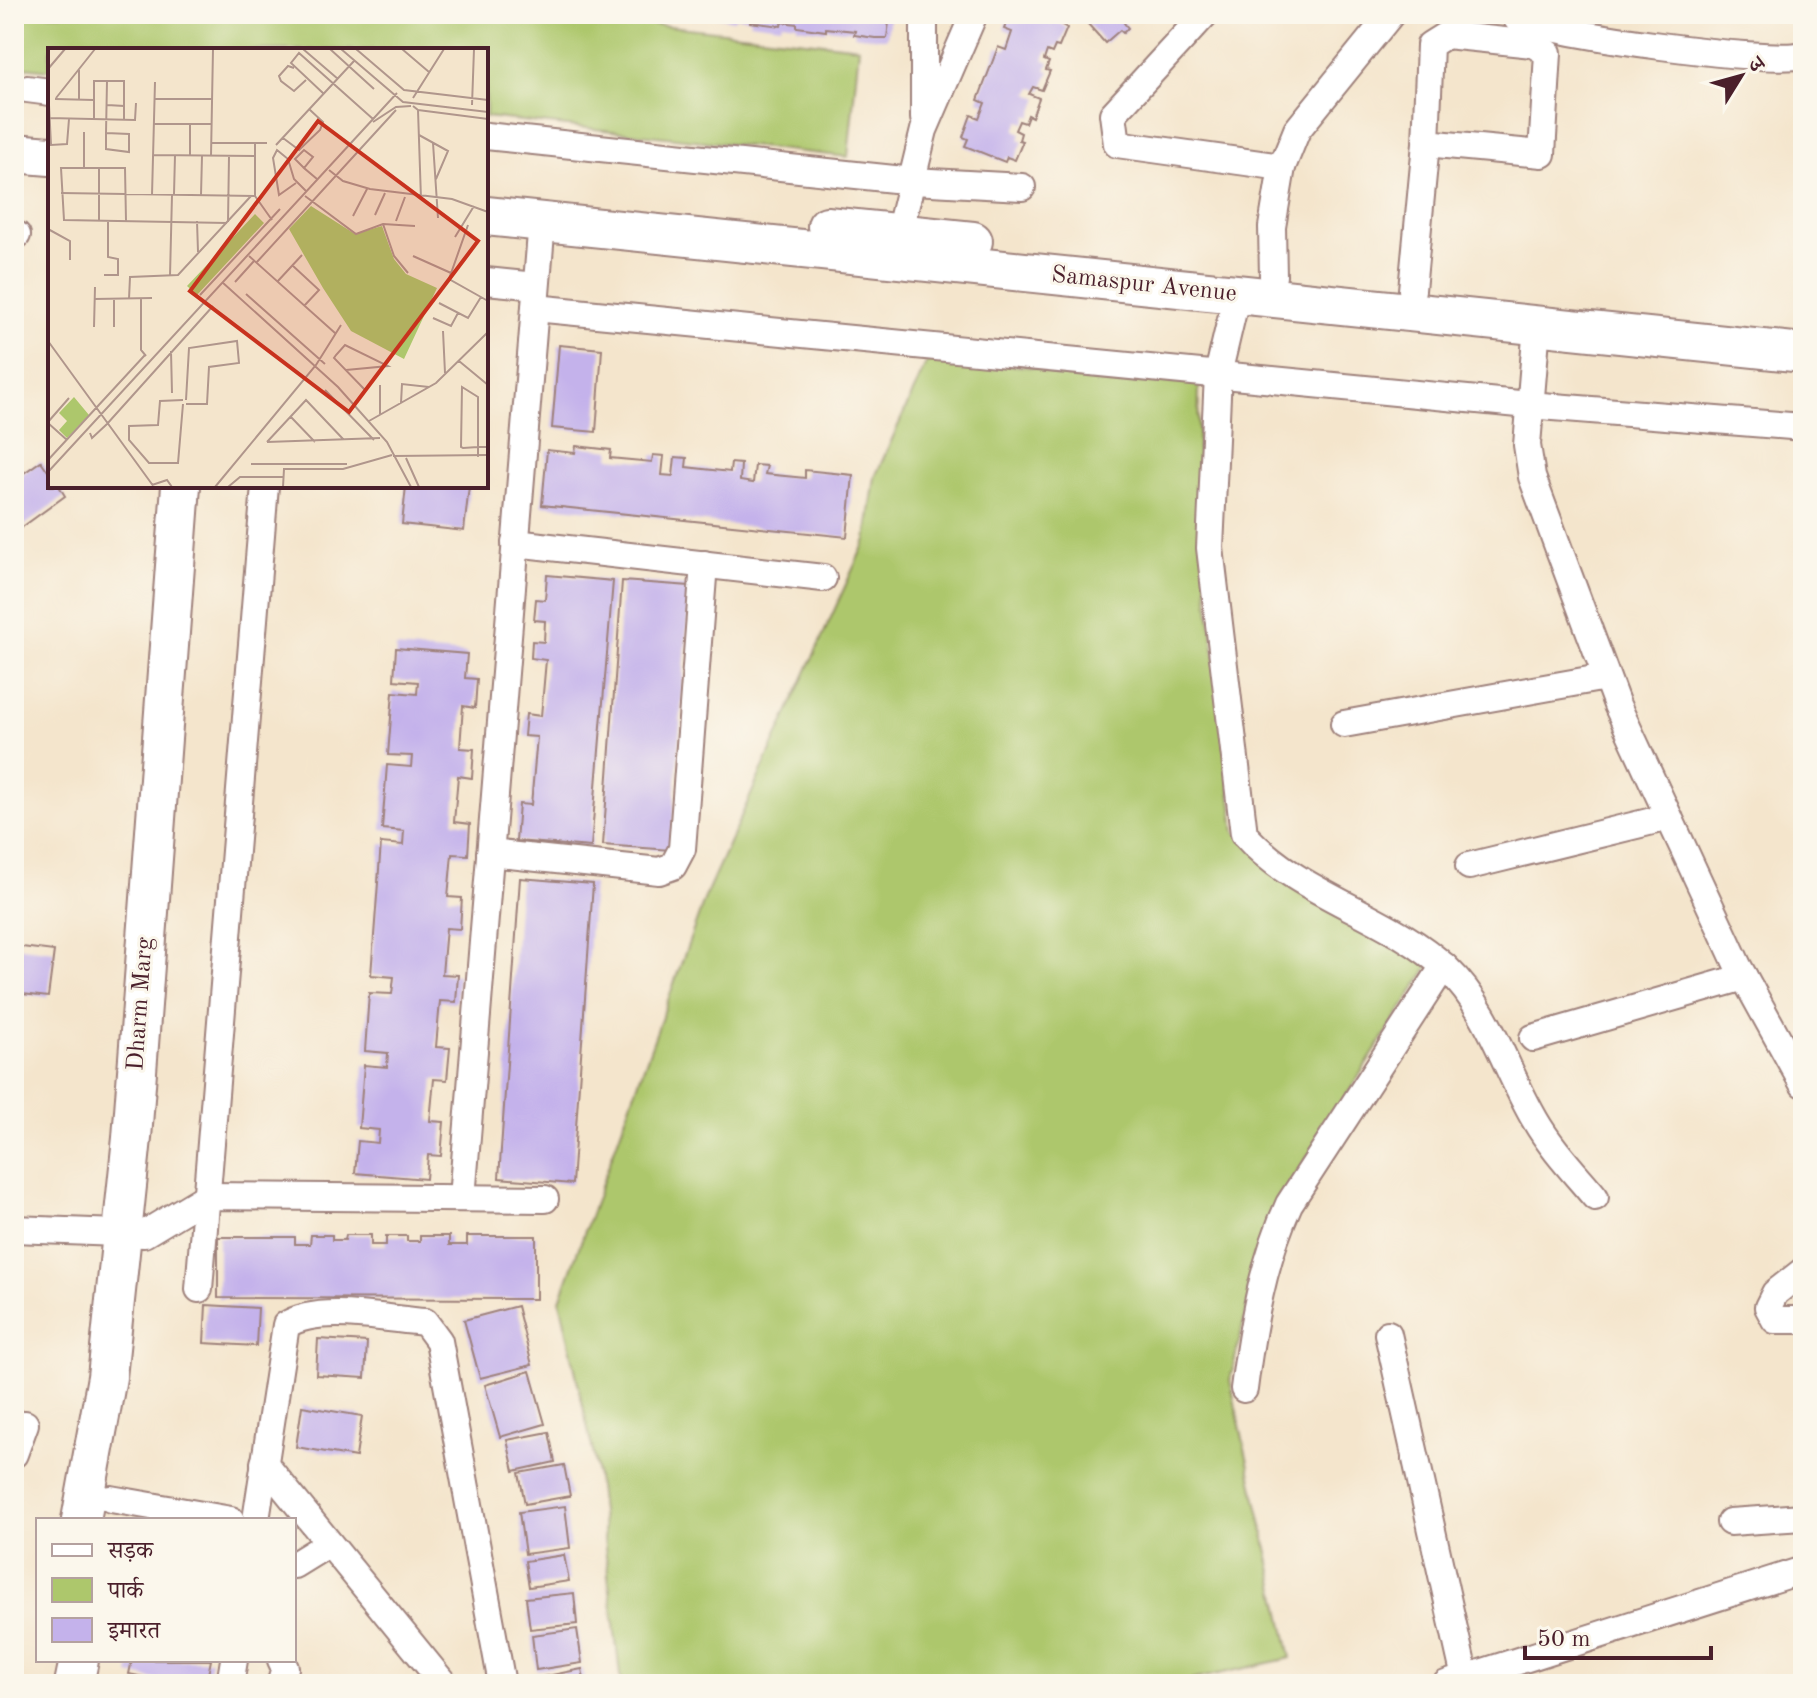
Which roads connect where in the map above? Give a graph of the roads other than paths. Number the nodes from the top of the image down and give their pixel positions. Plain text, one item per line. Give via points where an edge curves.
1 (924, 14) edge
2 (974, 14) edge
3 (1205, 14) edge
4 (1391, 14) edge
5 (1514, 14) edge
6 (1803, 55) edge
7 (924, 130) junction
8 (488, 136) edge
9 (1426, 143) junction
10 (14, 153) edge
11 (48, 156) edge
12 (1282, 167) junction
13 (14, 172) edge
14 (48, 175) edge
15 (913, 181) junction
16 (1022, 187) dead end
17 (488, 196) edge
18 (488, 216) edge
19 (542, 221) junction
20 (899, 233) junction
21 (1273, 276) junction
22 (488, 282) edge
23 (1412, 290) junction
24 (1237, 294) junction
25 (535, 297) junction
26 (1537, 325) junction
27 (1652, 325) junction
28 (1803, 328) edge
29 (1803, 353) edge
30 (1218, 374) junction
31 (1529, 405) junction
32 (1803, 427) edge
33 (181, 488) edge
34 (204, 488) edge
35 (265, 488) edge
36 (515, 543) junction
37 (704, 564) junction
38 (823, 578) dead end
39 (1606, 677) junction
40 (1344, 724) dead end
41 (1669, 817) junction
42 (490, 853) junction
43 (1469, 866) dead end
44 (1444, 966) junction
45 (1744, 977) junction
46 (1533, 1038) dead end
47 (1803, 1084) edge
48 (207, 1196) junction
49 (1595, 1197) dead end
50 (462, 1198) junction
51 (545, 1199) dead end
52 (14, 1229) edge
53 (132, 1233) junction
54 (1803, 1271) edge
55 (199, 1289) dead end
56 (1803, 1320) edge
57 (1388, 1334) dead end
58 (1244, 1389) dead end
59 (25, 1424) dead end
60 (14, 1454) edge
61 (264, 1463) junction
62 (99, 1513) edge
63 (1803, 1517) edge
64 (193, 1518) edge
65 (256, 1518) edge
66 (1730, 1522) dead end
67 (328, 1544) junction
68 (296, 1564) edge
69 (1803, 1570) edge
70 (55, 1662) edge
71 (79, 1662) edge
72 (234, 1662) edge
73 (282, 1662) edge
74 (1455, 1681) edge
75 (51, 1684) edge
76 (74, 1684) edge
77 (230, 1684) edge
78 (280, 1684) edge
79 (444, 1684) edge
80 (502, 1684) edge

1 - 7 street
2 - 7 street
3 - 12 street via 1113,114 1117,144
4 - 12 street via 1297,130
5 - 6 street via 1553,29 1761,56
7 - 15 street
8 - 15 street
9 - 9 street via 1542,154 1548,53 1533,44 1446,35 1436,39 1430,45
9 - 23 street
10 - 11 main road
12 - 21 street via 1272,227
13 - 14 main road
15 - 16 street
15 - 20 street
17 - 20 main road, Samaspur Avenue
18 - 19 main road, Samaspur Avenue
19 - 24 main road, Samaspur Avenue
19 - 25 street
20 - 21 main road, Samaspur Avenue
21 - 23 main road, Samaspur Avenue
22 - 25 street
23 - 27 main road, Samaspur Avenue
24 - 26 main road, Samaspur Avenue
24 - 30 street
25 - 30 street
25 - 36 street
26 - 27 main road, Samaspur Avenue
26 - 31 street
27 - 28 main road, Samaspur Avenue
27 - 29 main road, Samaspur Avenue
30 - 31 street
30 - 44 street via 1210,548 1244,834 1289,873
31 - 32 street
31 - 39 street via 1532,477
33 - 53 main road, Dharm Marg via 132,1138
34 - 53 main road, Dharm Marg
35 - 48 street
36 - 37 street
36 - 42 street
37 - 38 street
37 - 42 street via 682,849 673,866 659,871
39 - 40 street
39 - 41 street
41 - 43 street
41 - 45 street
42 - 50 street
44 - 49 street via 1475,999 1536,1121
44 - 58 street via 1275,1233
45 - 46 street
45 - 47 street
48 - 50 street
48 - 53 street
48 - 55 street
50 - 51 street
52 - 53 street
53 - 62 main road, Dharm Marg via 107,1377
54 - 56 street via 1775,1293 1768,1307 1775,1320
57 - 74 street
59 - 60 street
61 - 65 street
61 - 67 street
61 - 80 street via 286,1325 299,1316 317,1314 425,1322 433,1329
62 - 64 street
63 - 66 street
67 - 68 street
67 - 79 street
69 - 74 street
70 - 75 main road
71 - 76 main road
72 - 77 street
73 - 78 street

